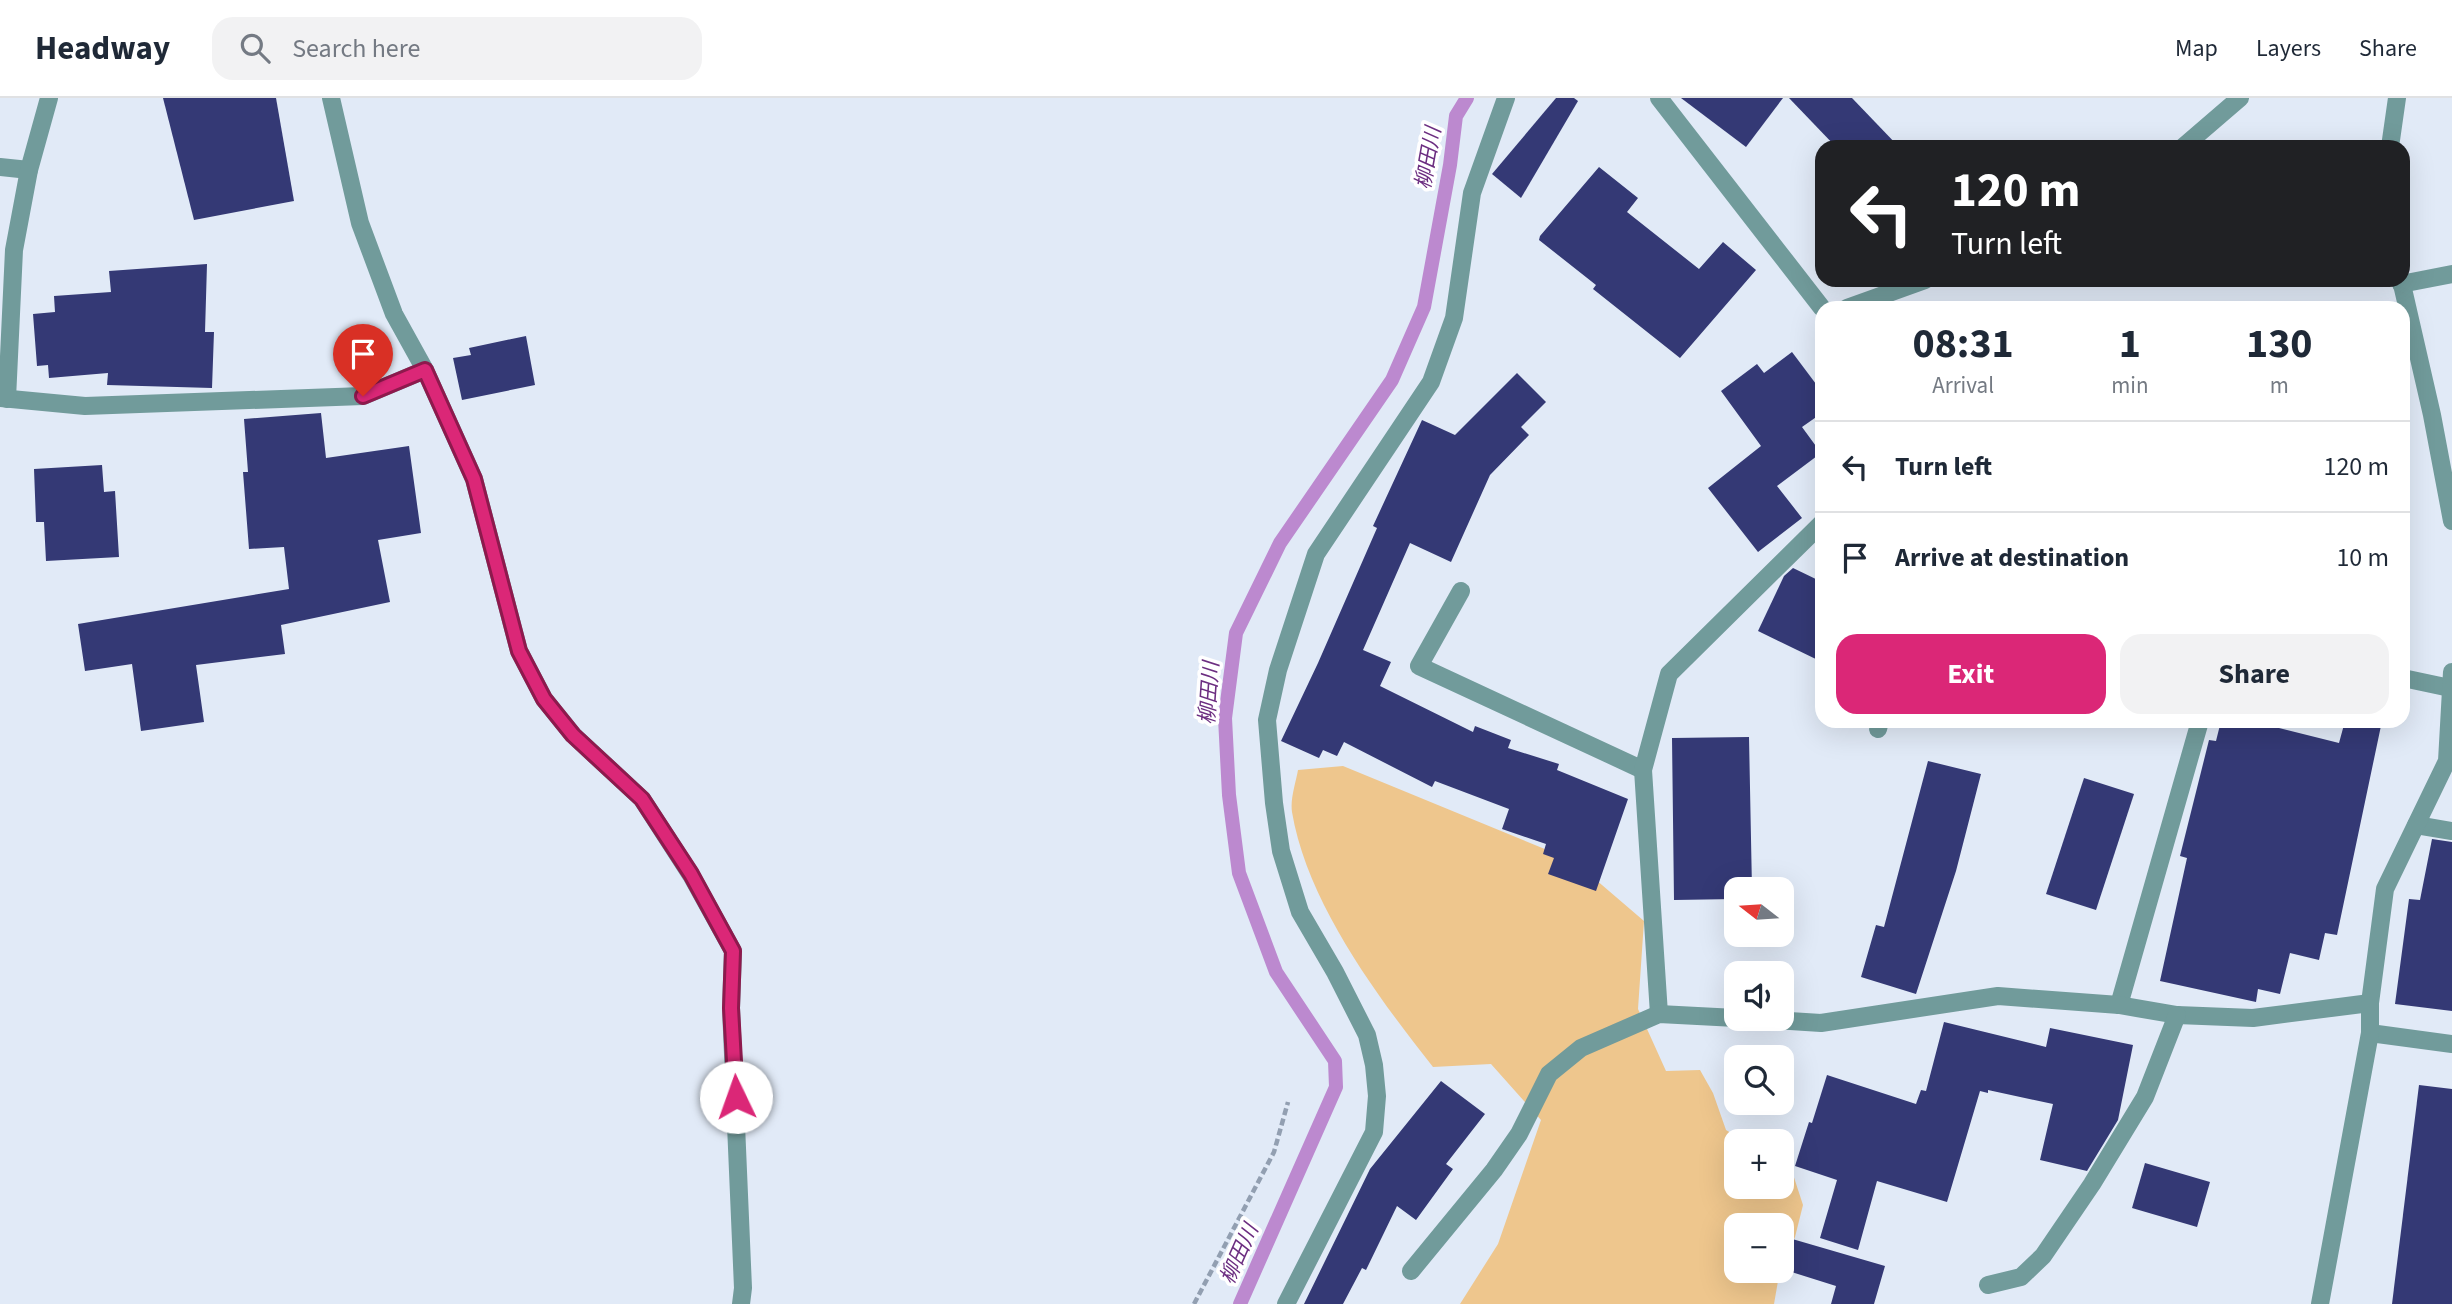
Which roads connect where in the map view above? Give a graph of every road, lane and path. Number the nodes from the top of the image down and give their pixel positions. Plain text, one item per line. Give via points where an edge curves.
1 (50, 98) edge
2 (331, 98) edge
3 (1506, 98) edge
4 (1659, 98) edge
5 (2241, 98) edge
6 (2397, 98) edge
7 (2191, 140) edge
8 (2391, 140) edge
9 (0, 167) edge
10 (29, 170) junction
11 (2452, 274) edge
12 (2410, 281) edge
13 (1906, 287) edge
14 (1817, 301) edge
15 (1866, 301) edge
16 (2410, 321) edge
17 (425, 370) junction
18 (4, 398) edge
19 (2452, 521) edge
20 (1815, 530) edge
21 (1461, 591) dead end
22 (2410, 678) edge
23 (2451, 680) edge
24 (2198, 728) edge
25 (1643, 770) junction
26 (2416, 825) junction
27 (2452, 831) edge
28 (2370, 1003) junction
29 (2119, 1005) junction
30 (1659, 1014) junction
31 (2177, 1015) junction
32 (1724, 1017) edge
33 (1794, 1021) edge
34 (2370, 1033) junction
35 (2452, 1044) edge
36 (1288, 1102) dead end
37 (1410, 1271) dead end
38 (1988, 1285) dead end
39 (741, 1304) edge
40 (1194, 1304) edge
41 (1286, 1304) edge
42 (2320, 1304) edge

1 - 10 street
2 - 17 street via 360,222 394,314
3 - 41 street via 1472,193 1454,318 1432,382 1316,554 1278,670 1267,720 1281,851 1300,912 1367,1035 1377,1096 1374,1132
4 - 14 street
5 - 7 street
6 - 8 street
9 - 10 street
10 - 18 street via 13,250
11 - 12 street
13 - 15 street
16 - 19 street
17 - 18 street via 363,396 85,406
17 - 39 street via 474,479 519,651 544,699 573,735 642,799 691,874 733,951
20 - 25 street via 1669,674
21 - 25 street via 1419,666
22 - 23 street
23 - 26 street via 2447,761
24 - 29 street
25 - 30 street
26 - 27 street
26 - 28 street via 2385,889
28 - 31 street via 2253,1018
28 - 34 street
29 - 31 street
29 - 33 street via 1998,996 1821,1023
30 - 32 street
30 - 37 street via 1581,1048 1549,1074 1519,1134 1494,1170
31 - 38 street via 2145,1097 2043,1256 2021,1277
34 - 35 street
34 - 42 street
36 - 40 path via 1274,1152

